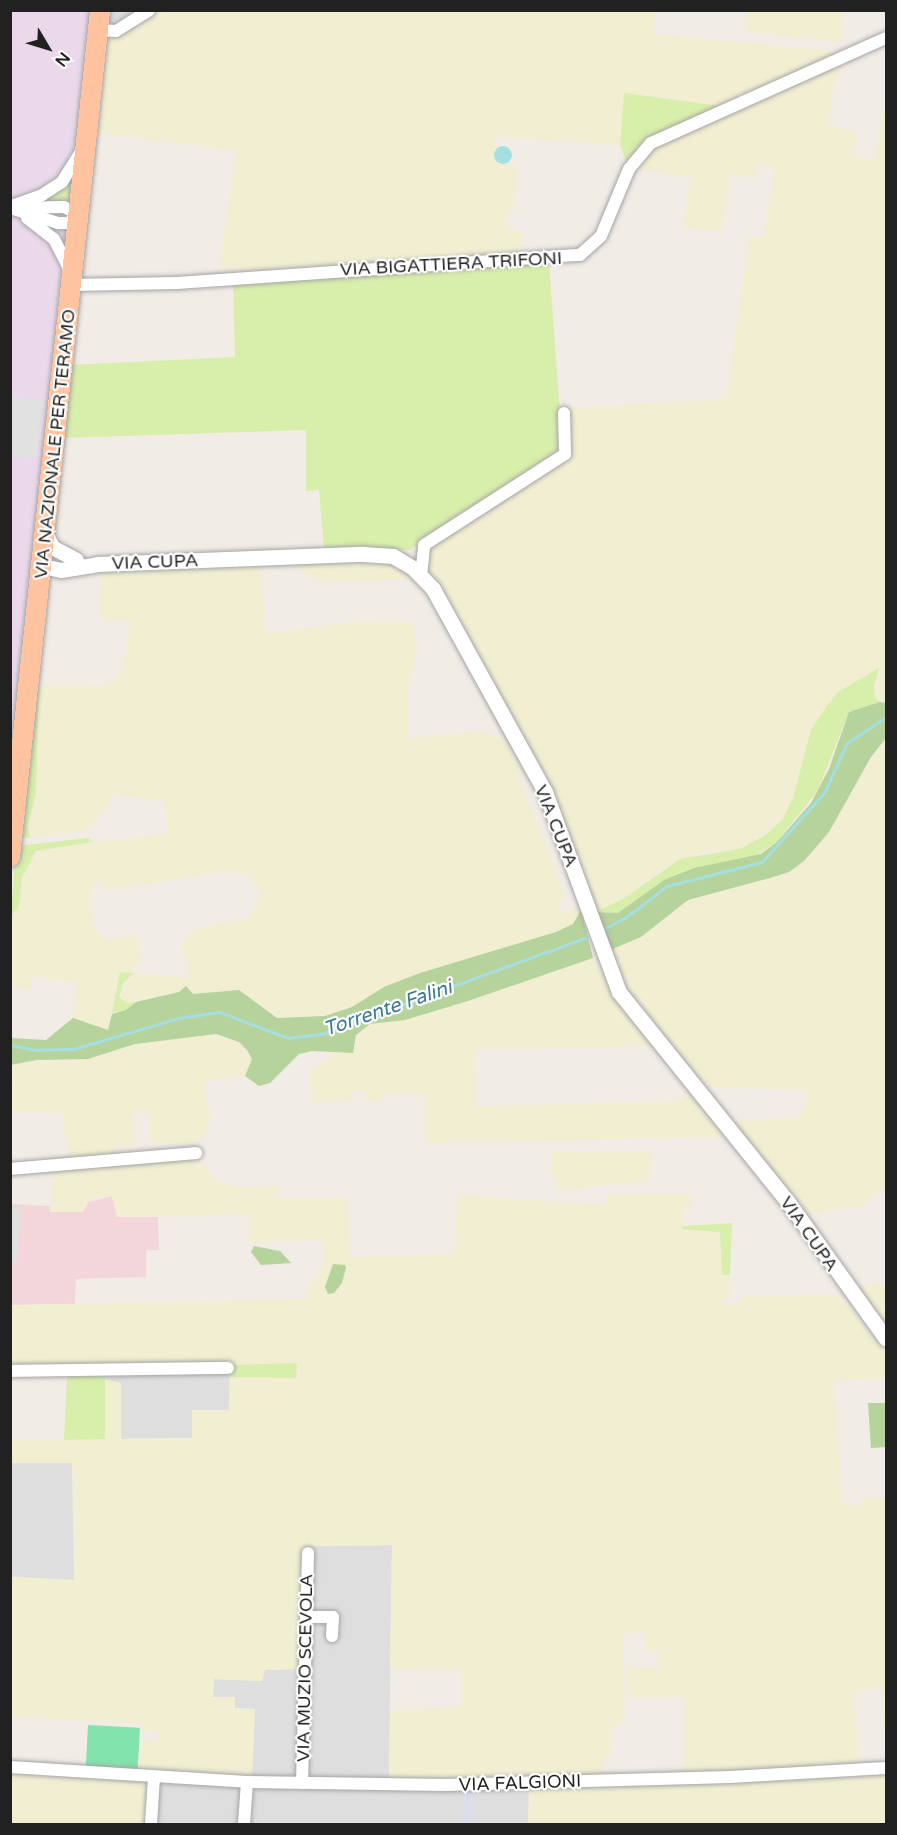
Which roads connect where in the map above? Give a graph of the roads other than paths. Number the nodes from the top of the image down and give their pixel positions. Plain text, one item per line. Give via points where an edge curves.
1 (100, 10) edge
2 (148, 10) edge
3 (98, 30) junction
4 (886, 38) edge
5 (87, 138) junction
6 (10, 208) edge
7 (79, 215) junction
8 (72, 280) junction
9 (564, 413) dead end
10 (45, 533) junction
11 (74, 565) junction
12 (42, 566) junction
13 (421, 576) junction
14 (38, 604) junction
15 (10, 857) edge
16 (196, 1153) dead end
17 (10, 1169) edge
18 (886, 1339) edge
19 (228, 1368) dead end
20 (10, 1371) edge
21 (308, 1553) dead end
22 (306, 1617) junction
23 (332, 1636) dead end
24 (10, 1767) edge
25 (886, 1768) edge
26 (154, 1778) junction
27 (247, 1782) junction
28 (302, 1783) junction
29 (151, 1824) edge
30 (244, 1824) edge

1 - 3 main road, VIA NAZIONALE PER TERAMO
2 - 3 street via 116,31
3 - 5 main road, VIA NAZIONALE PER TERAMO
4 - 8 street, VIA BIGATTIERA TRIFONI via 651,143 629,169 601,236 580,255 177,283
5 - 6 street via 62,182
5 - 7 main road, VIA NAZIONALE PER TERAMO
6 - 7 street via 64,207
6 - 8 street via 54,239
7 - 8 main road, VIA NAZIONALE PER TERAMO
8 - 10 main road, VIA NAZIONALE PER TERAMO
9 - 13 street via 565,454 424,544
10 - 11 street, VIA CUPA via 52,547
10 - 12 main road, VIA NAZIONALE PER TERAMO
11 - 12 street, VIA CUPA via 49,561
11 - 13 street, VIA CUPA via 363,554 393,556
11 - 14 street via 48,582
12 - 14 main road, VIA NAZIONALE PER TERAMO
13 - 18 street, VIA CUPA via 433,589 545,792 619,992 788,1202
14 - 15 main road, VIA NAZIONALE PER TERAMO
16 - 17 street
19 - 20 street
21 - 22 street, VIA MUZIO SCEVOLA
22 - 23 street via 333,1617
22 - 28 street, VIA MUZIO SCEVOLA
24 - 26 street, VIA FALGIONI
25 - 28 street, VIA FALGIONI via 481,1784
26 - 27 street, VIA FALGIONI
26 - 29 street
27 - 28 street, VIA FALGIONI
27 - 30 street

